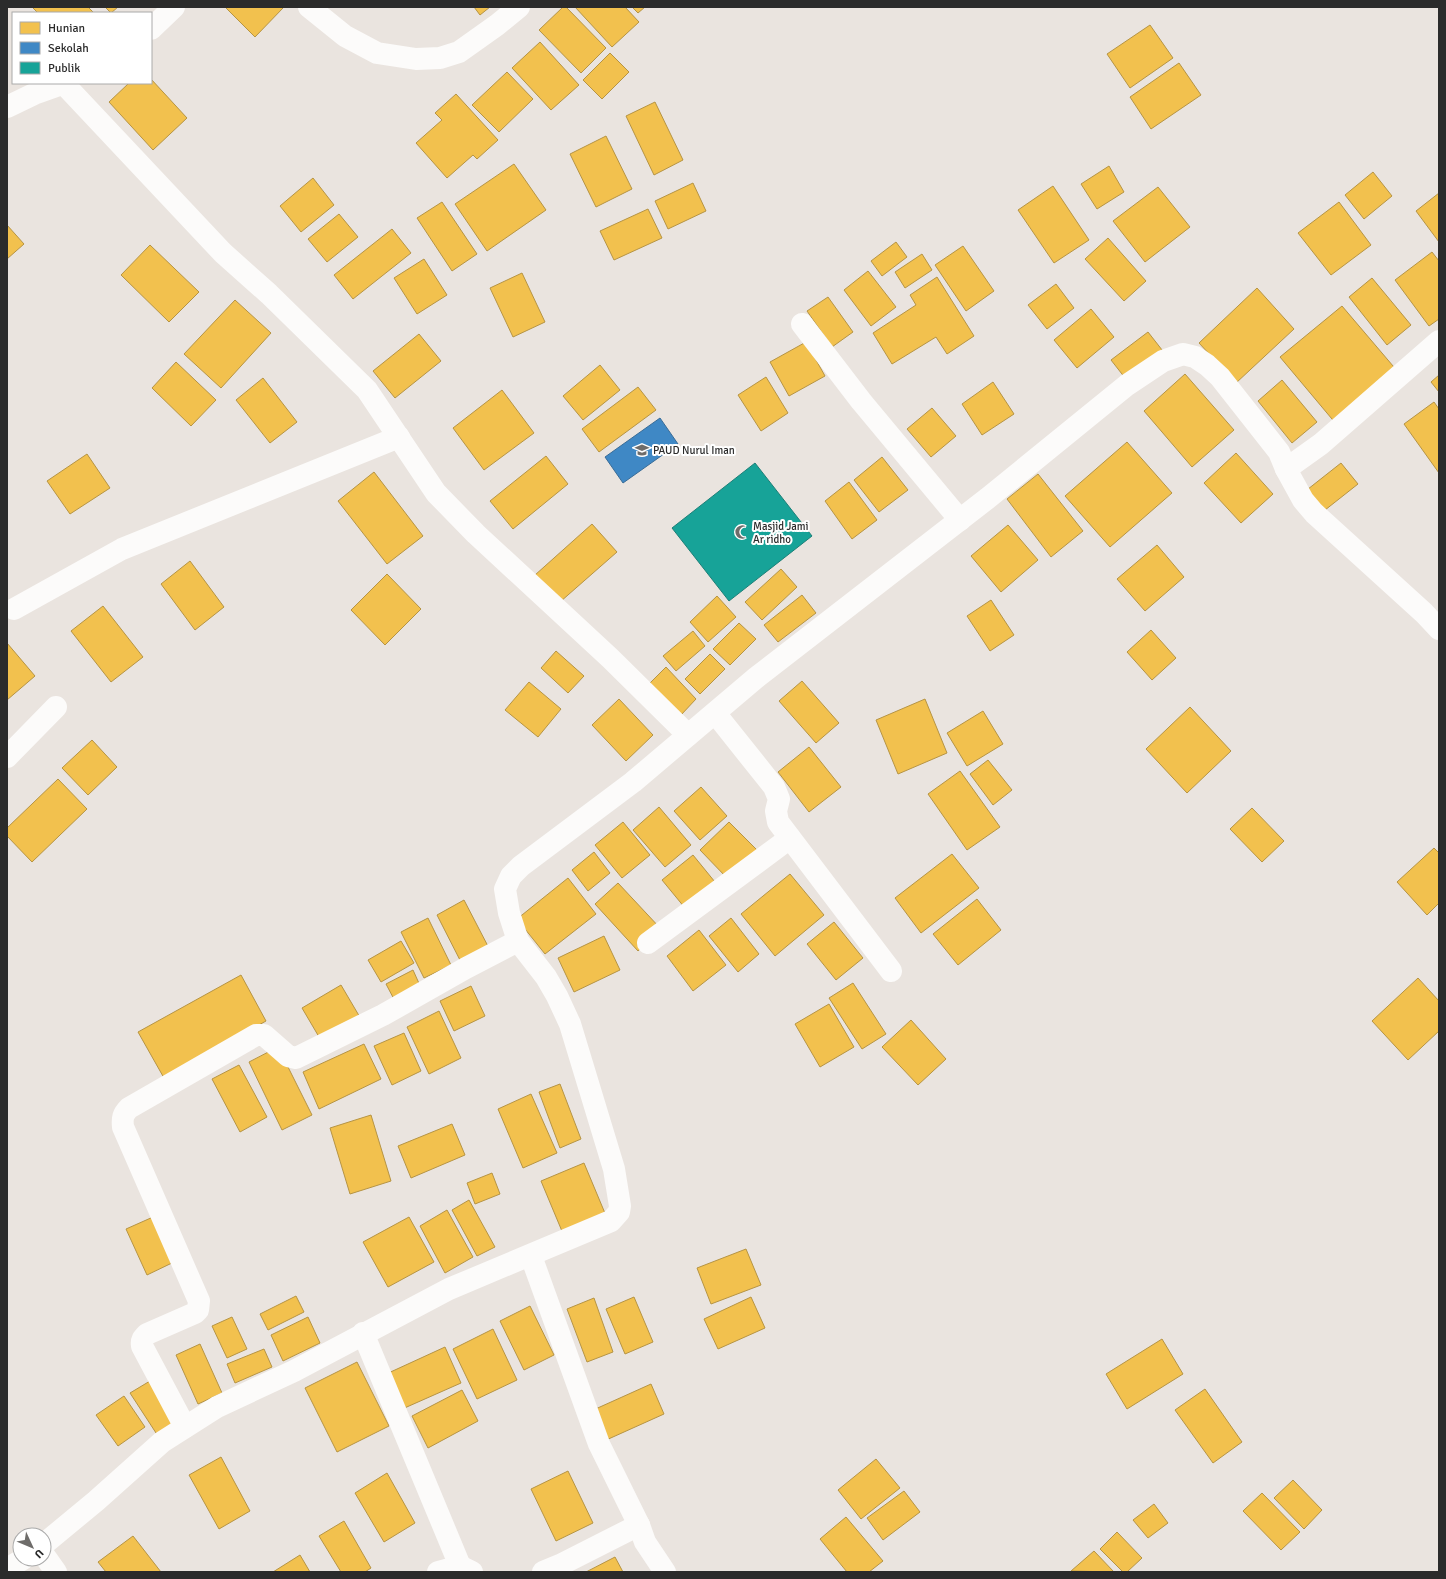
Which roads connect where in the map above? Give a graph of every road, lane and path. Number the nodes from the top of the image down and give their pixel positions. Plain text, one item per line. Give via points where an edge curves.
1 (174, 7) edge
2 (309, 7) edge
3 (519, 7) edge
4 (152, 29) edge
5 (62, 84) edge
6 (66, 84) edge
7 (7, 107) edge
8 (802, 324) dead end
9 (1439, 341) edge
10 (399, 437) junction
11 (1286, 469) junction
12 (960, 520) junction
13 (14, 609) dead end
14 (1439, 630) edge
15 (56, 707) dead end
16 (715, 713) junction
17 (688, 735) junction
18 (7, 757) edge
19 (790, 838) junction
20 (518, 941) junction
21 (648, 943) dead end
22 (891, 970) dead end
23 (531, 1256) junction
24 (363, 1333) junction
25 (185, 1427) junction
26 (639, 1525) junction
27 (52, 1537) edge
28 (467, 1569) edge
29 (438, 1572) edge
30 (542, 1572) edge
31 (665, 1572) edge

1 - 4 street
2 - 3 street via 345,36 377,53 416,59 440,58 459,52
5 - 7 street
6 - 10 street via 224,253 367,390
8 - 12 street via 861,401
9 - 11 street via 1321,444
10 - 13 street via 122,548
10 - 17 street via 436,493
11 - 12 street via 1279,452 1220,377 1208,365 1195,357 1183,354 1163,361 1127,385
11 - 14 street via 1303,500 1314,513 1424,613
12 - 16 street via 757,677
15 - 18 street
16 - 17 street
16 - 19 street via 774,786 779,799 776,811 778,822
17 - 20 street via 633,782 511,876 505,894
19 - 21 street
19 - 22 street
20 - 23 street via 546,977 570,1024 614,1169 620,1199 618,1212 611,1221
20 - 25 street via 383,1015 296,1058 288,1056 264,1035 256,1036 129,1108 123,1114 123,1127 199,1301 195,1313 147,1334 141,1341
23 - 24 street via 449,1289
23 - 26 street via 599,1444
24 - 25 street via 294,1371 217,1407
24 - 28 street
25 - 27 street via 162,1442
26 - 30 street
26 - 31 street via 645,1542
28 - 29 street

